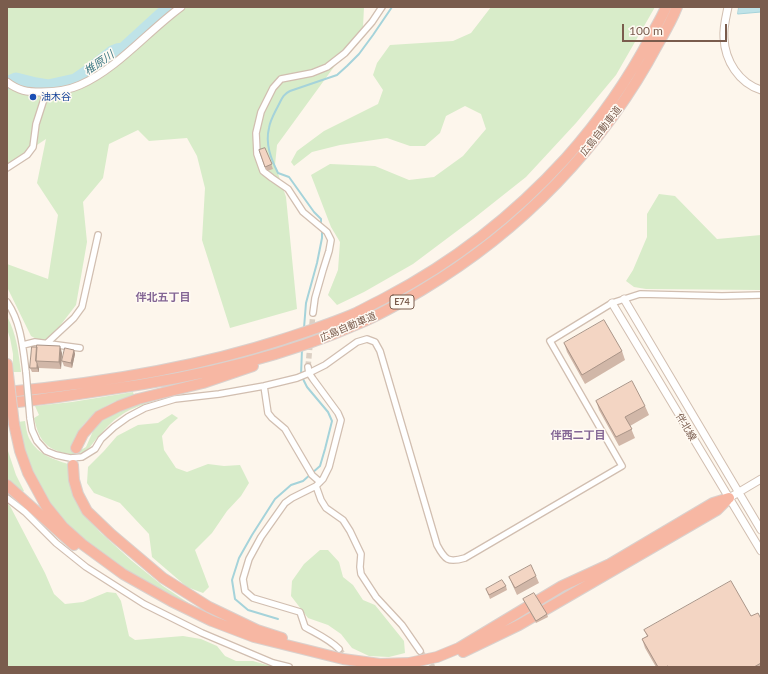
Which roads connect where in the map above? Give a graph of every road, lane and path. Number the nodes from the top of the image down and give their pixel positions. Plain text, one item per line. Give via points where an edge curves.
1 (181, 7) edge
2 (382, 7) edge
3 (666, 7) edge
4 (677, 7) edge
5 (728, 7) edge
6 (8, 83) edge
7 (761, 90) edge
8 (44, 92) junction
9 (7, 168) edge
10 (98, 235) dead end
11 (761, 295) edge
12 (624, 299) junction
13 (7, 302) edge
14 (612, 303) junction
15 (313, 313) tunnel mouth
16 (316, 341) junction
17 (46, 344) junction
18 (23, 345) junction
19 (80, 348) dead end
20 (308, 367) tunnel mouth
21 (8, 369) edge
22 (309, 373) junction
23 (68, 385) junction
24 (264, 386) junction
25 (7, 388) edge
26 (7, 392) edge
27 (7, 403) edge
28 (9, 423) edge
29 (76, 448) dead end
30 (72, 465) dead end
31 (761, 479) edge
32 (318, 484) junction
33 (7, 485) edge
34 (738, 492) junction
35 (7, 498) edge
36 (729, 498) junction
37 (761, 530) edge
38 (58, 532) junction
39 (761, 551) edge
40 (339, 649) tunnel mouth
41 (420, 651) tunnel mouth
42 (343, 659) junction
43 (289, 667) edge
44 (353, 667) edge
45 (416, 667) edge

1 - 8 street via 116,63 94,78 78,86
2 - 15 street via 345,54 327,67 312,73 281,79 273,88 261,112 256,133 257,154 264,171 288,189 303,212 327,232 331,240
3 - 23 highway, 広島自動車道 / E74 via 641,55 612,100 583,138 514,210 475,242 437,268 357,312 264,346 174,368
4 - 16 highway, 広島自動車道 / E74 via 648,63 618,110 554,187 520,219 450,273 361,323
5 - 7 street via 724,37 727,56 735,72 747,83
6 - 8 street via 14,88 28,92
8 - 9 street via 33,147 27,155
10 - 17 street via 82,307
11 - 12 street via 640,294
12 - 14 street
12 - 34 street, 伴北線
13 - 18 street via 19,327
14 - 22 street via 550,341 622,466 456,561 448,560 442,555 437,545 380,351 375,342 367,339 357,342 326,365
14 - 36 street, 伴北線
16 - 27 highway, 広島自動車道 / E74 via 178,378
16 - 29 highway via 237,372 119,406 99,416 83,434
17 - 18 street via 35,342
17 - 19 street
18 - 24 street, bridge via 32,430 46,451 56,456 82,457 95,449 101,439 128,416 145,408 175,399
20 - 22 street
21 - 28 highway, bridge
22 - 24 street
22 - 32 street via 341,420 329,467
23 - 25 highway
23 - 26 highway, 広島自動車道 / E74
24 - 32 street via 268,413 285,429
28 - 38 highway via 14,452 21,470 32,494
28 - 42 highway via 28,473 46,506 82,544 123,574 212,621 254,637
30 - 42 highway via 78,494 87,510 163,578 209,607 250,626
31 - 34 street
32 - 40 street via 285,503 261,537 243,579 245,591 253,598 300,612 305,627 328,639
32 - 41 street via 320,500 326,508 343,520 361,554 361,574 376,597 402,625
33 - 38 highway
34 - 36 street
34 - 37 street, 伴北線
35 - 43 street via 86,568 144,604 202,633 273,663
36 - 39 street, 伴北線
36 - 42 highway via 713,503 610,564 562,586 459,648 437,657 409,663 380,664
36 - 45 highway via 717,510 519,625 463,652
38 - 44 highway via 127,584 210,626 253,644

